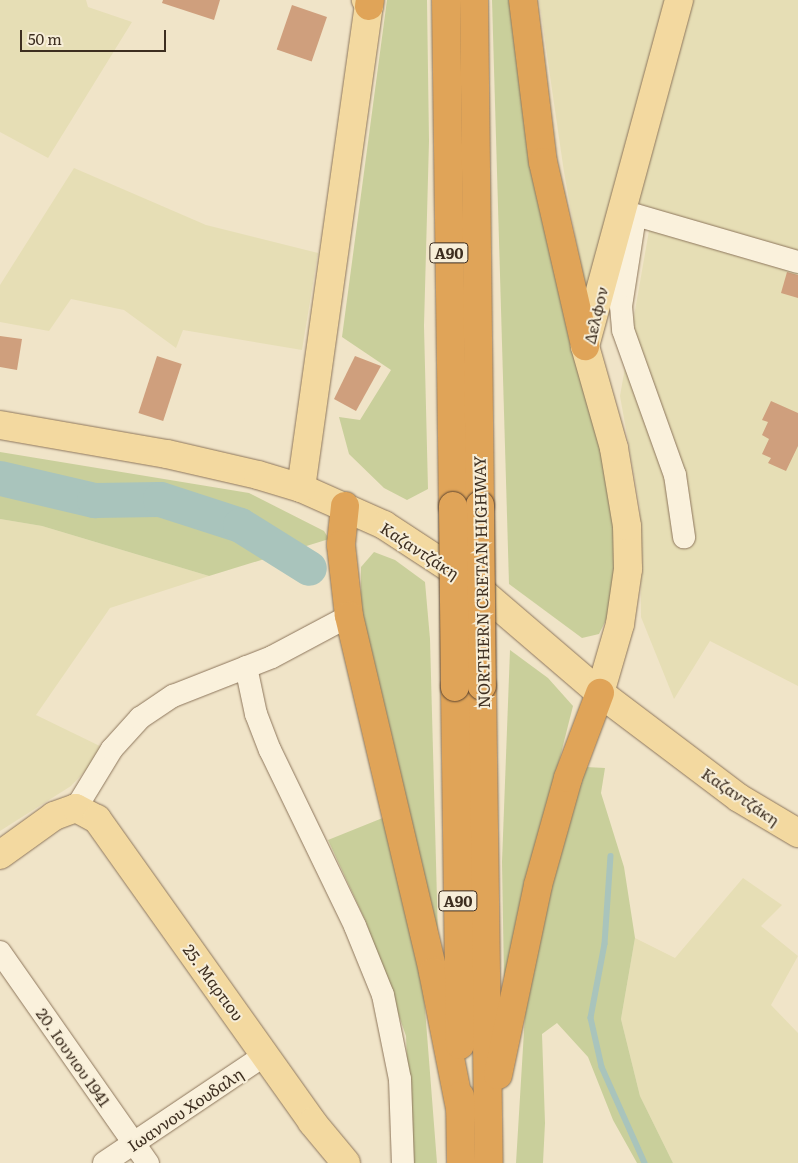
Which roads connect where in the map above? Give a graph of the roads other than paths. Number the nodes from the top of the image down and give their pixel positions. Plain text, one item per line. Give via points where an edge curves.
1 (446, 0) edge
2 (474, 0) edge
3 (523, 0) edge
4 (679, 0) edge
5 (369, 2) edge
6 (629, 214) junction
7 (798, 262) edge
8 (585, 346) junction
9 (0, 425) edge
10 (301, 488) junction
11 (345, 506) junction
12 (684, 537) dead end
13 (350, 616) junction
14 (246, 667) junction
15 (600, 693) junction
16 (76, 808) junction
17 (798, 833) edge
18 (0, 855) edge
19 (0, 952) edge
20 (266, 1055) junction
21 (489, 1108) junction
22 (461, 1114) junction
23 (134, 1143) junction
24 (104, 1163) edge
25 (148, 1163) edge
26 (346, 1163) edge
27 (403, 1163) edge
28 (462, 1163) edge
29 (489, 1163) edge

1 - 22 highway, NORTHERN CRETAN HIGHWAY / Α90, bridge
2 - 21 highway, NORTHERN CRETAN HIGHWAY / Α90, bridge
3 - 8 highway via 544,162
4 - 6 main road, Δελφον
5 - 10 main road
6 - 7 street
6 - 8 main road, Δελφον
6 - 12 street via 622,298 623,330 675,475
8 - 15 main road, Δελφον via 614,448 627,526 628,569 620,624
9 - 10 main road, Καζαντζάκη via 167,454
10 - 11 main road, Καζαντζάκη
11 - 13 highway via 340,546
11 - 15 main road, Καζαντζάκη via 384,525 468,580
13 - 14 street
13 - 22 highway via 433,972
14 - 16 street via 173,696 140,718 112,749
14 - 27 street via 256,714 270,750 355,926 383,995 400,1079
15 - 17 main road, Καζαντζάκη via 739,798
15 - 21 highway via 568,778 538,886
16 - 18 main road via 54,816
16 - 20 main road, 25. Μαρτιου via 97,819
19 - 23 street, 20. Ιουνιου 1941
20 - 23 street, Ιωαννου Χουδαλη
20 - 26 main road, 25. Μαρτιου via 312,1122
21 - 29 highway, NORTHERN CRETAN HIGHWAY / Α90
22 - 28 highway, NORTHERN CRETAN HIGHWAY / Α90
23 - 24 street, Ιωαννου Χουδαλη
23 - 25 street, 20. Ιουνιου 1941

